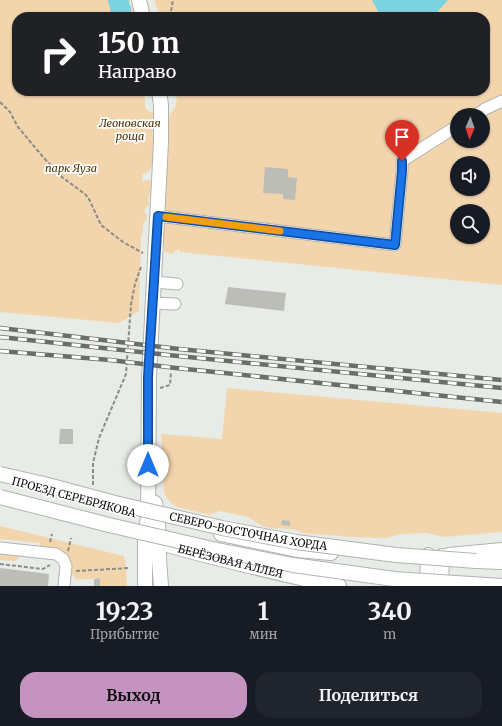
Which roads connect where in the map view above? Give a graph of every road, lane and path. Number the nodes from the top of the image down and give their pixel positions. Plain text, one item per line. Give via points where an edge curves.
1 (139, 0) edge
2 (173, 0) edge
3 (142, 12) edge
4 (171, 12) edge
5 (159, 96) edge
6 (502, 101) edge
7 (0, 102) edge
8 (487, 108) edge
9 (450, 130) edge
10 (158, 216) junction
11 (143, 259) dead end
12 (143, 264) dead end
13 (154, 282) junction
14 (177, 284) dead end
15 (153, 303) junction
16 (175, 304) dead end
17 (171, 372) dead end
18 (170, 385) dead end
19 (0, 474) edge
20 (0, 477) edge
21 (93, 486) dead end
22 (0, 498) edge
23 (153, 518) junction
24 (152, 540) junction
25 (0, 548) edge
26 (502, 550) edge
27 (186, 551) junction
28 (435, 555) junction
29 (63, 559) junction
30 (502, 562) edge
31 (0, 564) edge
32 (129, 568) dead end
33 (66, 572) junction
34 (64, 586) edge
35 (145, 586) edge
36 (161, 586) edge
37 (339, 586) edge
38 (427, 586) edge
39 (441, 586) edge
40 (502, 586) edge

1 - 3 main road
2 - 4 path
5 - 10 main road via 161,142
6 - 8 lane
7 - 11 path via 43,157 63,178 90,199 101,225 143,253
9 - 10 lane via 402,161 395,245
10 - 13 main road
12 - 21 path via 131,304 126,374 100,438 93,463
13 - 14 lane
13 - 15 main road
15 - 16 lane
15 - 23 main road via 148,377 148,473
17 - 18 path
19 - 30 main road, СЕВЕРО-ВОСТОЧНАЯ ХОРДА, bridge via 222,528 296,542 396,555
20 - 23 main road, ПРОЕЗД СЕРЕБРЯКОВА
22 - 24 main road, ПРОЕЗД СЕРЕБРЯКОВА via 110,526
22 - 40 main road, СЕВЕРО-ВОСТОЧНАЯ ХОРДА, bridge via 218,550 293,564 394,579
23 - 24 main road
23 - 28 main road via 297,550 371,555
24 - 27 main road, БЕРЁЗОВАЯ АЛЛЕЯ
24 - 35 main road
24 - 36 main road via 159,559
25 - 29 lane via 56,554
26 - 28 main road
27 - 36 main road via 177,553 166,561 161,573
27 - 37 main road, БЕРЁЗОВАЯ АЛЛЕЯ
28 - 38 main road
28 - 39 main road
29 - 31 path via 43,569
29 - 33 lane
32 - 33 path
33 - 34 lane

